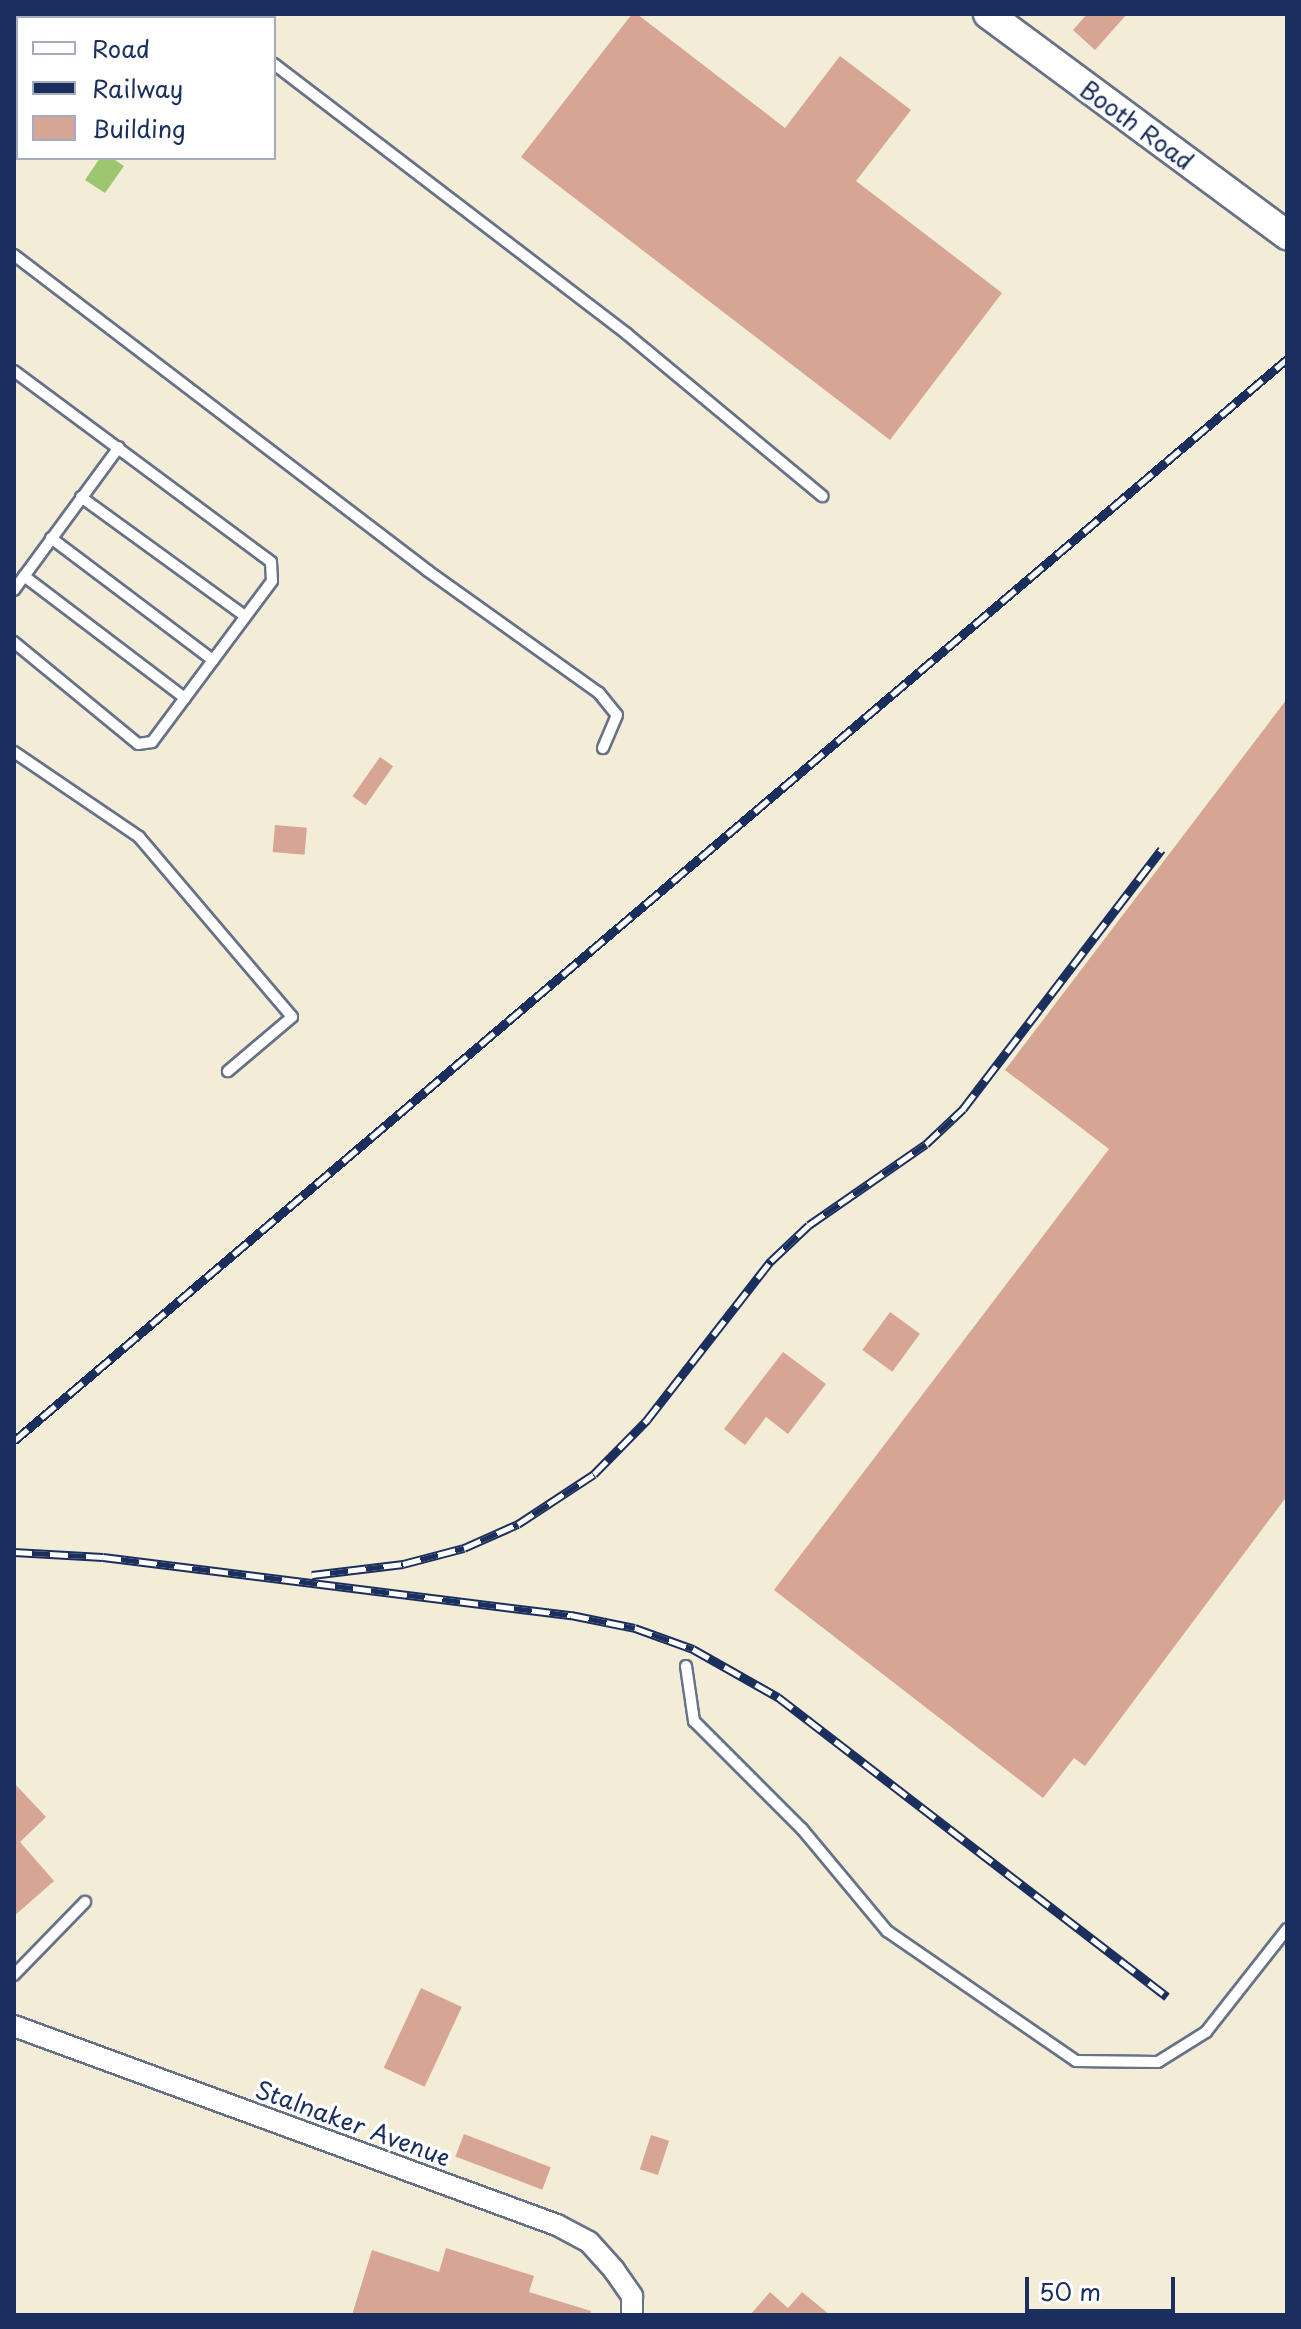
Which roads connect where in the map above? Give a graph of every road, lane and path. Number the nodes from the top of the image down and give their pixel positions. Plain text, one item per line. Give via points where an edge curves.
1 (988, 14) edge
2 (276, 66) edge
3 (1287, 235) edge
4 (14, 255) edge
5 (14, 371) edge
6 (119, 447) junction
7 (822, 496) dead end
8 (81, 497) junction
9 (51, 538) junction
10 (24, 576) junction
11 (14, 590) edge
12 (245, 616) junction
13 (14, 642) edge
14 (213, 660) junction
15 (185, 698) junction
16 (603, 748) dead end
17 (14, 752) edge
18 (228, 1071) dead end
19 (686, 1666) dead end
20 (85, 1902) dead end
21 (1287, 1929) edge
22 (14, 1975) edge
23 (14, 2026) edge
24 (632, 2315) edge

1 - 3 street, Booth Road
2 - 7 lane via 627,334
4 - 16 lane via 428,571 599,693 617,715
5 - 6 lane
6 - 8 lane
6 - 12 lane via 271,562 272,581
8 - 9 lane
8 - 12 lane
9 - 10 lane
9 - 14 lane
10 - 11 lane
10 - 15 lane
12 - 14 lane
13 - 15 lane via 138,744 152,742
14 - 15 lane
17 - 18 lane via 139,837 292,1017
19 - 21 lane via 694,1721 802,1829 887,1931 1076,2061 1158,2062 1206,2032
20 - 22 lane
23 - 24 street, Stalnaker Avenue via 557,2225 589,2242 614,2270 632,2296

